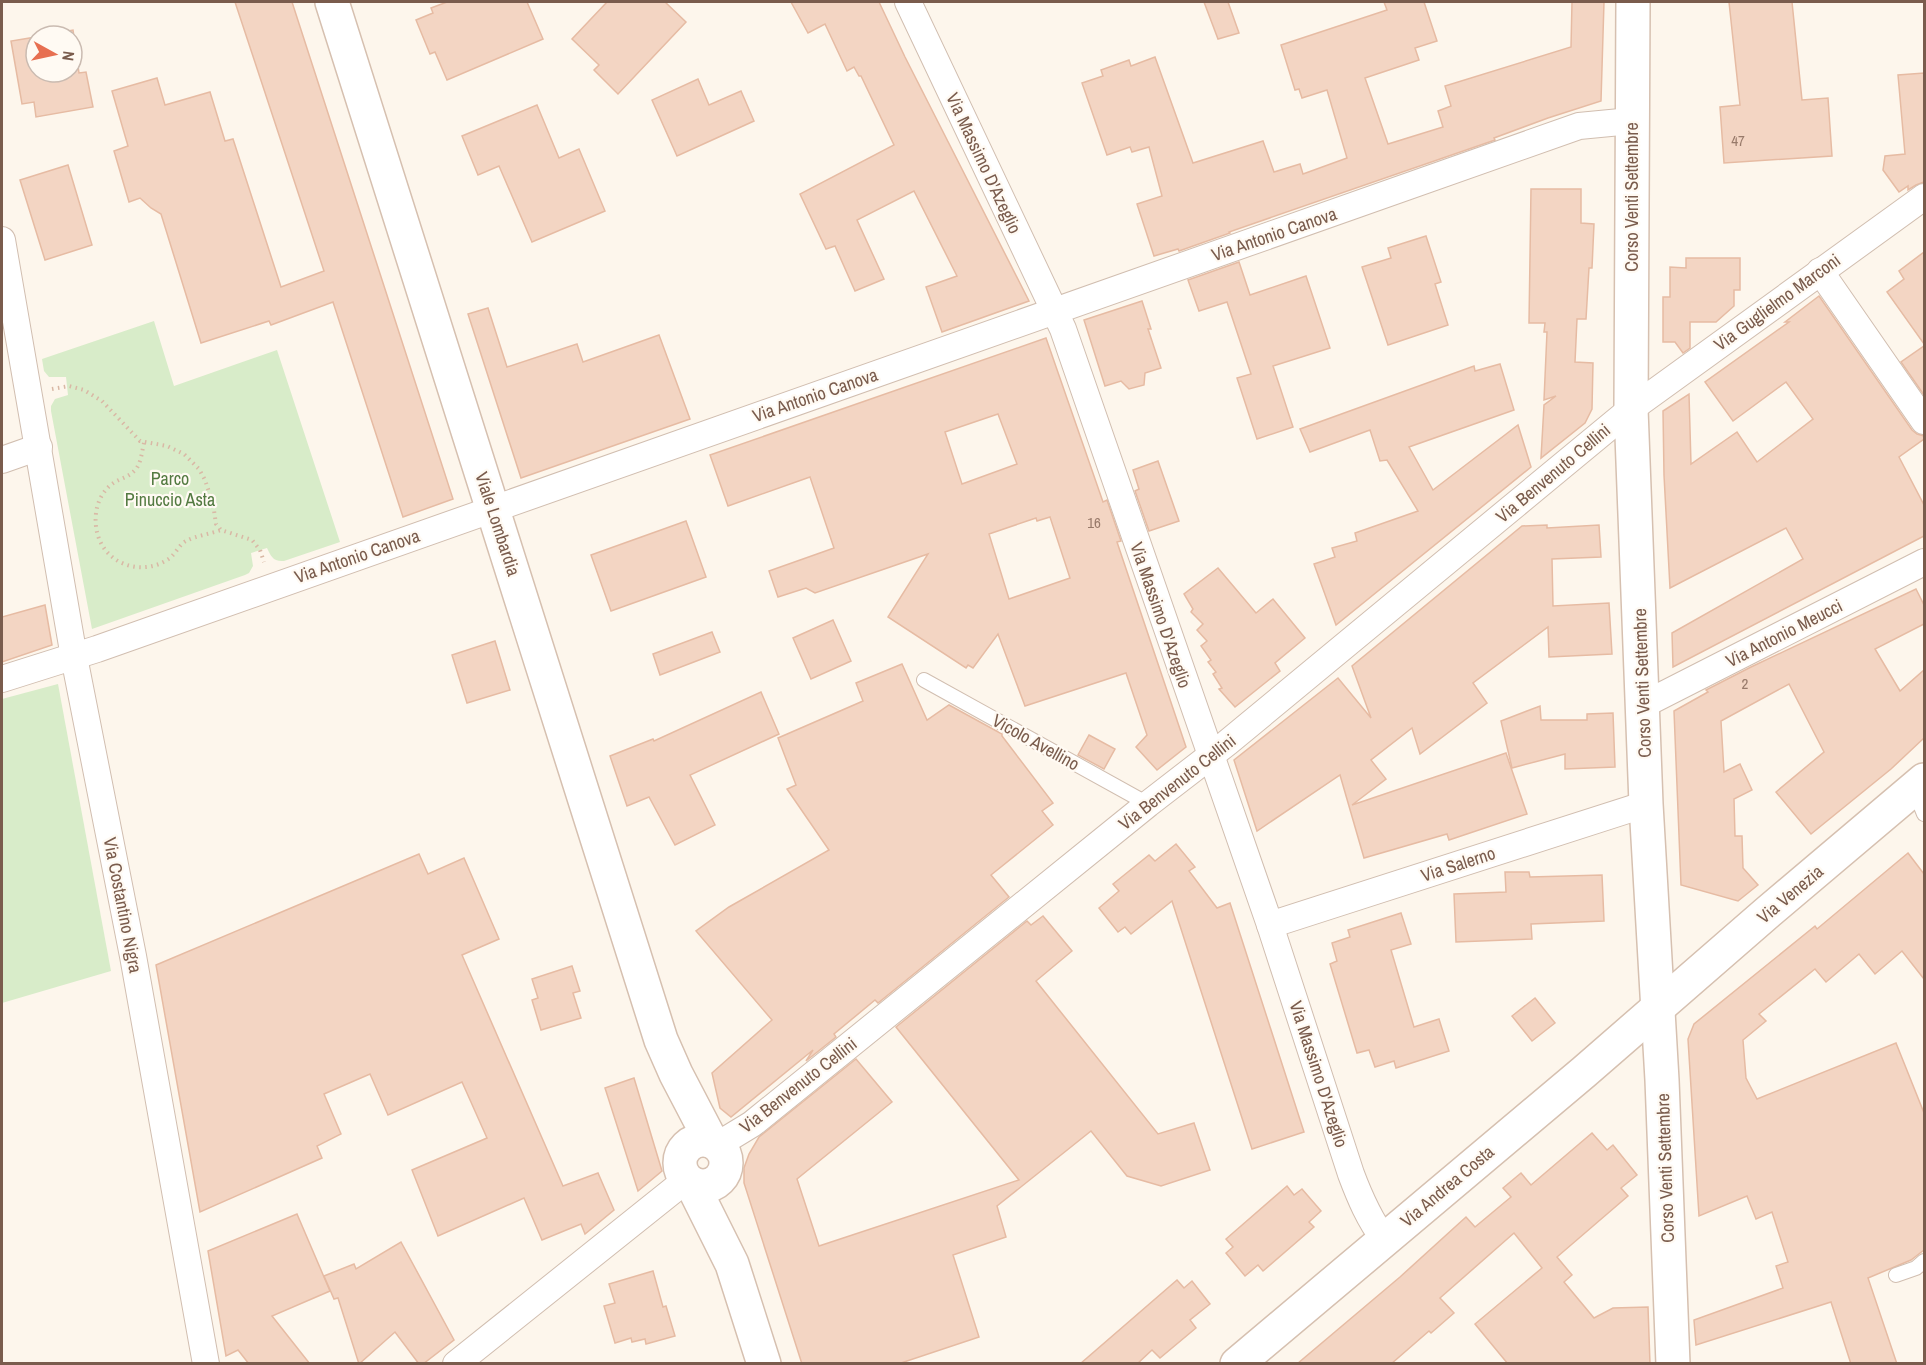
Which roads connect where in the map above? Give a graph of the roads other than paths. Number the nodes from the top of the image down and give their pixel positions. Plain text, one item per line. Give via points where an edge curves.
1 (332, 2) edge
2 (908, 2) edge
3 (1633, 2) edge
4 (1631, 121) junction
5 (1924, 197) edge
6 (2, 240) edge
7 (1820, 271) junction
8 (1055, 312) junction
9 (1631, 409) junction
10 (1924, 421) edge
11 (39, 447) junction
12 (2, 460) edge
13 (492, 509) junction
14 (1924, 562) edge
15 (74, 657) junction
16 (2, 679) edge
17 (924, 680) dead end
18 (1643, 705) junction
19 (1210, 756) junction
20 (1921, 795) edge
21 (1148, 804) junction
22 (1646, 804) junction
23 (1270, 925) junction
24 (1658, 1009) junction
25 (664, 1047) junction
26 (714, 1143) junction
27 (695, 1174) junction
28 (1384, 1239) junction
29 (1924, 1261) edge
30 (1896, 1275) dead end
31 (206, 1364) edge
32 (456, 1364) edge
33 (764, 1364) edge
34 (1237, 1364) edge
35 (1673, 1364) edge

1 - 13 street, Viale Lombardia
2 - 8 street, Via Massimo D'Azeglio
3 - 4 street, Corso Venti Settembre
4 - 8 street, Via Antonio Canova via 1579,126
4 - 9 street, Corso Venti Settembre
5 - 7 street, Via Guglielmo Marconi
6 - 11 street, Via Costantino Nigra
7 - 9 street, Via Guglielmo Marconi
7 - 10 street
8 - 13 street, Via Antonio Canova
8 - 19 street, Via Massimo D'Azeglio
9 - 18 street, Corso Venti Settembre
9 - 19 street, Via Benvenuto Cellini
11 - 12 street
11 - 15 street, Via Costantino Nigra
13 - 15 street, Via Antonio Canova
13 - 25 street, Viale Lombardia
14 - 18 street, Via Antonio Meucci
15 - 16 street, Via Antonio Canova
15 - 31 street, Via Costantino Nigra via 133,956
17 - 21 lane, Vicolo Avellino
18 - 22 street, Corso Venti Settembre
19 - 21 street, Via Benvenuto Cellini
19 - 23 street, Via Massimo D'Azeglio
20 - 24 street, Via Venezia via 1768,912
21 - 26 street, Via Benvenuto Cellini via 752,1124
22 - 23 street, Via Salerno
22 - 24 street, Corso Venti Settembre
23 - 28 street, Via Massimo D'Azeglio via 1356,1188
24 - 28 street, Via Andrea Costa
24 - 35 street, Corso Venti Settembre
25 - 26 street, Viale Lombardia
25 - 27 street, Viale Lombardia
26 - 27 street, Viale Lombardia via 726,1162
27 - 32 street
27 - 33 street, Viale Lombardia via 723,1193 732,1264
28 - 34 street, Via Andrea Costa
29 - 30 lane

